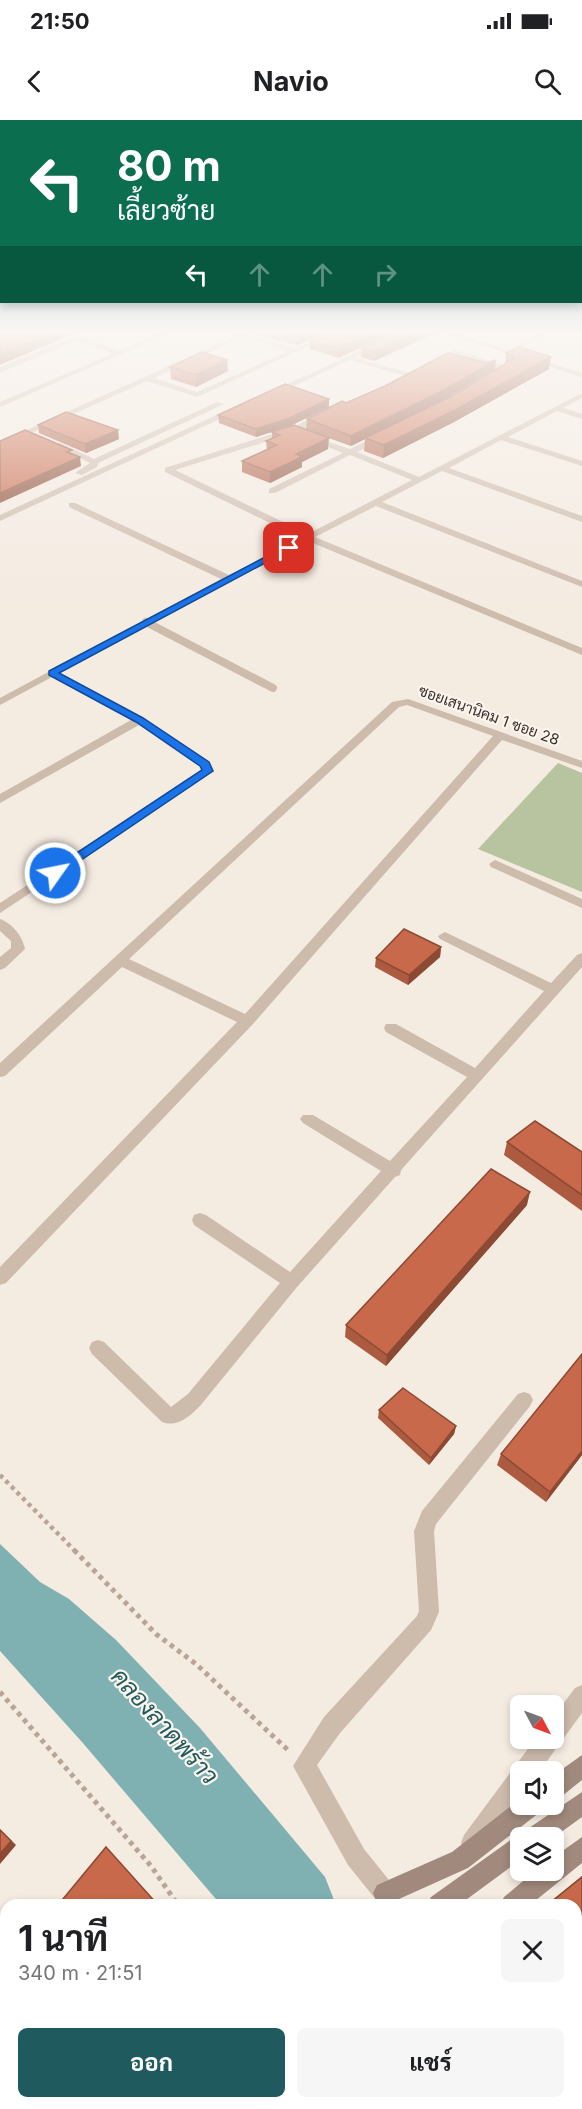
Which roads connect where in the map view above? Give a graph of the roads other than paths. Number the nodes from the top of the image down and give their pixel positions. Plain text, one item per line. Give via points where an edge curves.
1 (42, 426) edge
2 (173, 426) edge
3 (200, 426) edge
4 (303, 426) edge
5 (522, 426) edge
6 (294, 430) junction
7 (26, 433) junction
8 (388, 433) edge
9 (37, 437) edge
10 (501, 437) junction
11 (48, 441) edge
12 (0, 445) edge
13 (350, 452) junction
14 (94, 462) junction
15 (582, 464) edge
16 (442, 468) junction
17 (420, 480) junction
18 (272, 491) dead end
19 (376, 503) junction
20 (72, 505) dead end
21 (0, 509) edge
22 (0, 518) edge
23 (582, 519) edge
24 (309, 538) junction
25 (229, 579) junction
26 (582, 584) edge
27 (146, 622) junction
28 (582, 652) edge
29 (52, 673) junction
30 (273, 688) dead end
31 (0, 702) edge
32 (139, 720) junction
33 (498, 737) junction
34 (582, 765) edge
35 (0, 799) edge
36 (495, 864) dead end
37 (582, 904) edge
38 (0, 909) edge
39 (0, 923) edge
40 (445, 936) dead end
41 (582, 958) edge
42 (121, 961) junction
43 (0, 965) edge
44 (553, 990) junction
45 (247, 1021) junction
46 (391, 1028) dead end
47 (0, 1072) edge
48 (476, 1075) junction
49 (308, 1119) dead end
50 (394, 1171) junction
51 (200, 1220) dead end
52 (0, 1278) edge
53 (291, 1282) junction
54 (98, 1348) dead end
55 (524, 1400) dead end
56 (582, 1695) edge
57 (564, 1719) edge
58 (582, 1766) edge
59 (564, 1780) edge
60 (510, 1792) edge
61 (582, 1803) edge
62 (518, 1815) edge
63 (549, 1827) edge
64 (582, 1848) edge
65 (510, 1854) edge
66 (460, 1860) junction
67 (388, 1899) edge
68 (447, 1899) edge
69 (521, 1899) edge

1 - 7 street
2 - 14 street
3 - 22 street
4 - 6 street
5 - 10 street
6 - 13 street
6 - 24 street via 168,470
7 - 9 street
7 - 12 street
8 - 13 street
10 - 15 street
10 - 16 street
11 - 14 street
13 - 17 street
13 - 18 street
14 - 21 street via 88,469
16 - 17 street
16 - 23 street
17 - 19 street
19 - 24 street
19 - 26 street
20 - 25 street
24 - 25 street
24 - 28 street
25 - 27 street
27 - 29 street
27 - 30 lane
29 - 31 street
29 - 32 street
32 - 35 street
32 - 38 street via 205,764 208,771
33 - 34 street, ซอยเสนานิคม 1 ซอย 28
33 - 42 street, ซอยเสนานิคม 1 ซอย 28 via 408,702 396,704
33 - 45 street
36 - 37 street
39 - 43 street via 17,940 18,949
40 - 44 street
41 - 44 street
42 - 45 street
42 - 47 street
44 - 48 street
45 - 52 street
46 - 48 street
48 - 50 street
49 - 50 street
50 - 53 street
51 - 53 street
53 - 54 street via 181,1412 168,1416
55 - 67 street via 429,1518 424,1531 429,1612 424,1623 332,1725 304,1766 356,1857
56 - 57 street
58 - 59 street
60 - 66 street
61 - 63 street
62 - 66 street
64 - 69 street
65 - 68 street
66 - 67 street

